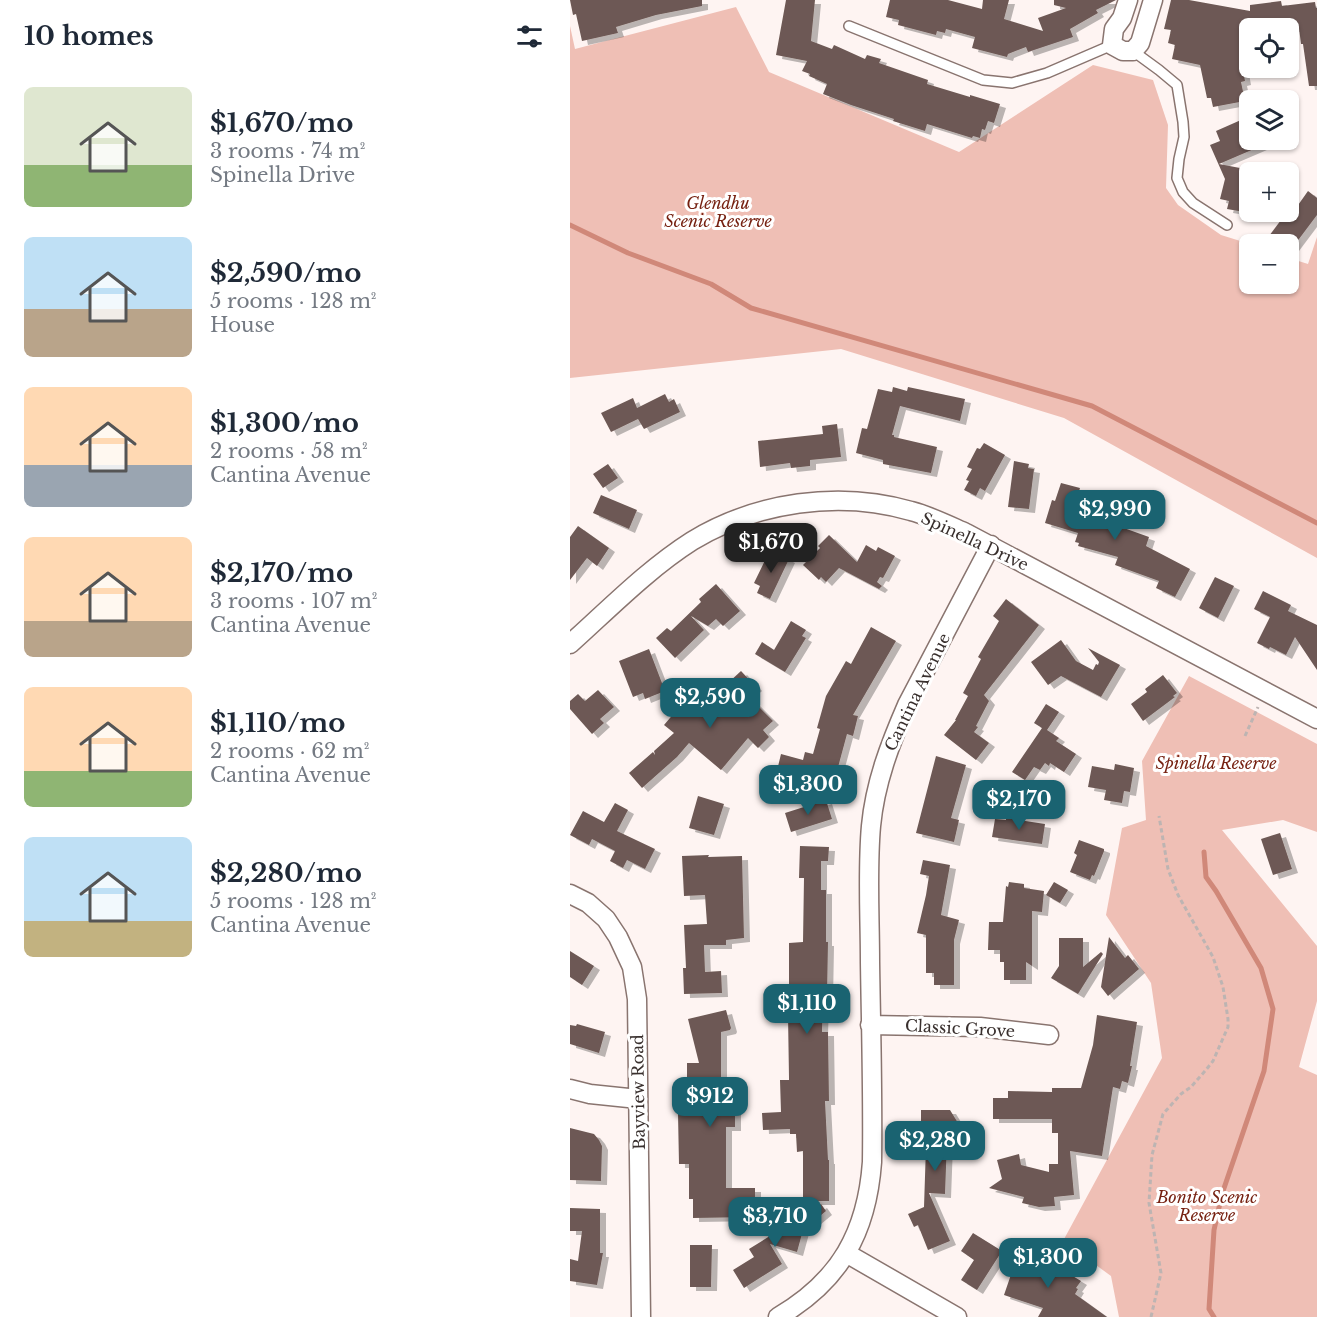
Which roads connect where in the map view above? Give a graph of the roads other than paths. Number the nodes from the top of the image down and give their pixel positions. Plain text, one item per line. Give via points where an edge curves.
1 (1128, 0) edge
2 (1153, 0) edge
3 (849, 26) dead end
4 (1112, 45) junction
5 (1133, 51) junction
6 (1227, 225) dead end
7 (991, 545) junction
8 (570, 644) edge
9 (1317, 719) edge
10 (570, 894) edge
11 (870, 1025) junction
12 (1049, 1035) dead end
13 (570, 1089) edge
14 (638, 1099) junction
15 (846, 1253) junction
16 (641, 1317) edge
17 (778, 1317) edge
18 (957, 1317) edge

1 - 4 street via 1114,29
2 - 5 street via 1140,43
3 - 4 lane via 983,80 1011,83 1047,73
4 - 5 street
5 - 6 lane via 1178,86 1184,137 1177,178 1183,192
7 - 8 street, Spinella Drive via 912,511 882,505 837,501 766,510 730,522 691,542
7 - 9 street, Spinella Drive
7 - 11 street, Cantina Avenue via 908,705 880,776 870,846
10 - 14 street, Bayview Road via 606,919 632,967 637,999
11 - 12 street, Classic Grove via 980,1027
11 - 15 street, Cantina Avenue via 870,1184 859,1228
13 - 14 street
14 - 16 street, Bayview Road
15 - 17 street, Cantina Avenue via 817,1288
15 - 18 street

